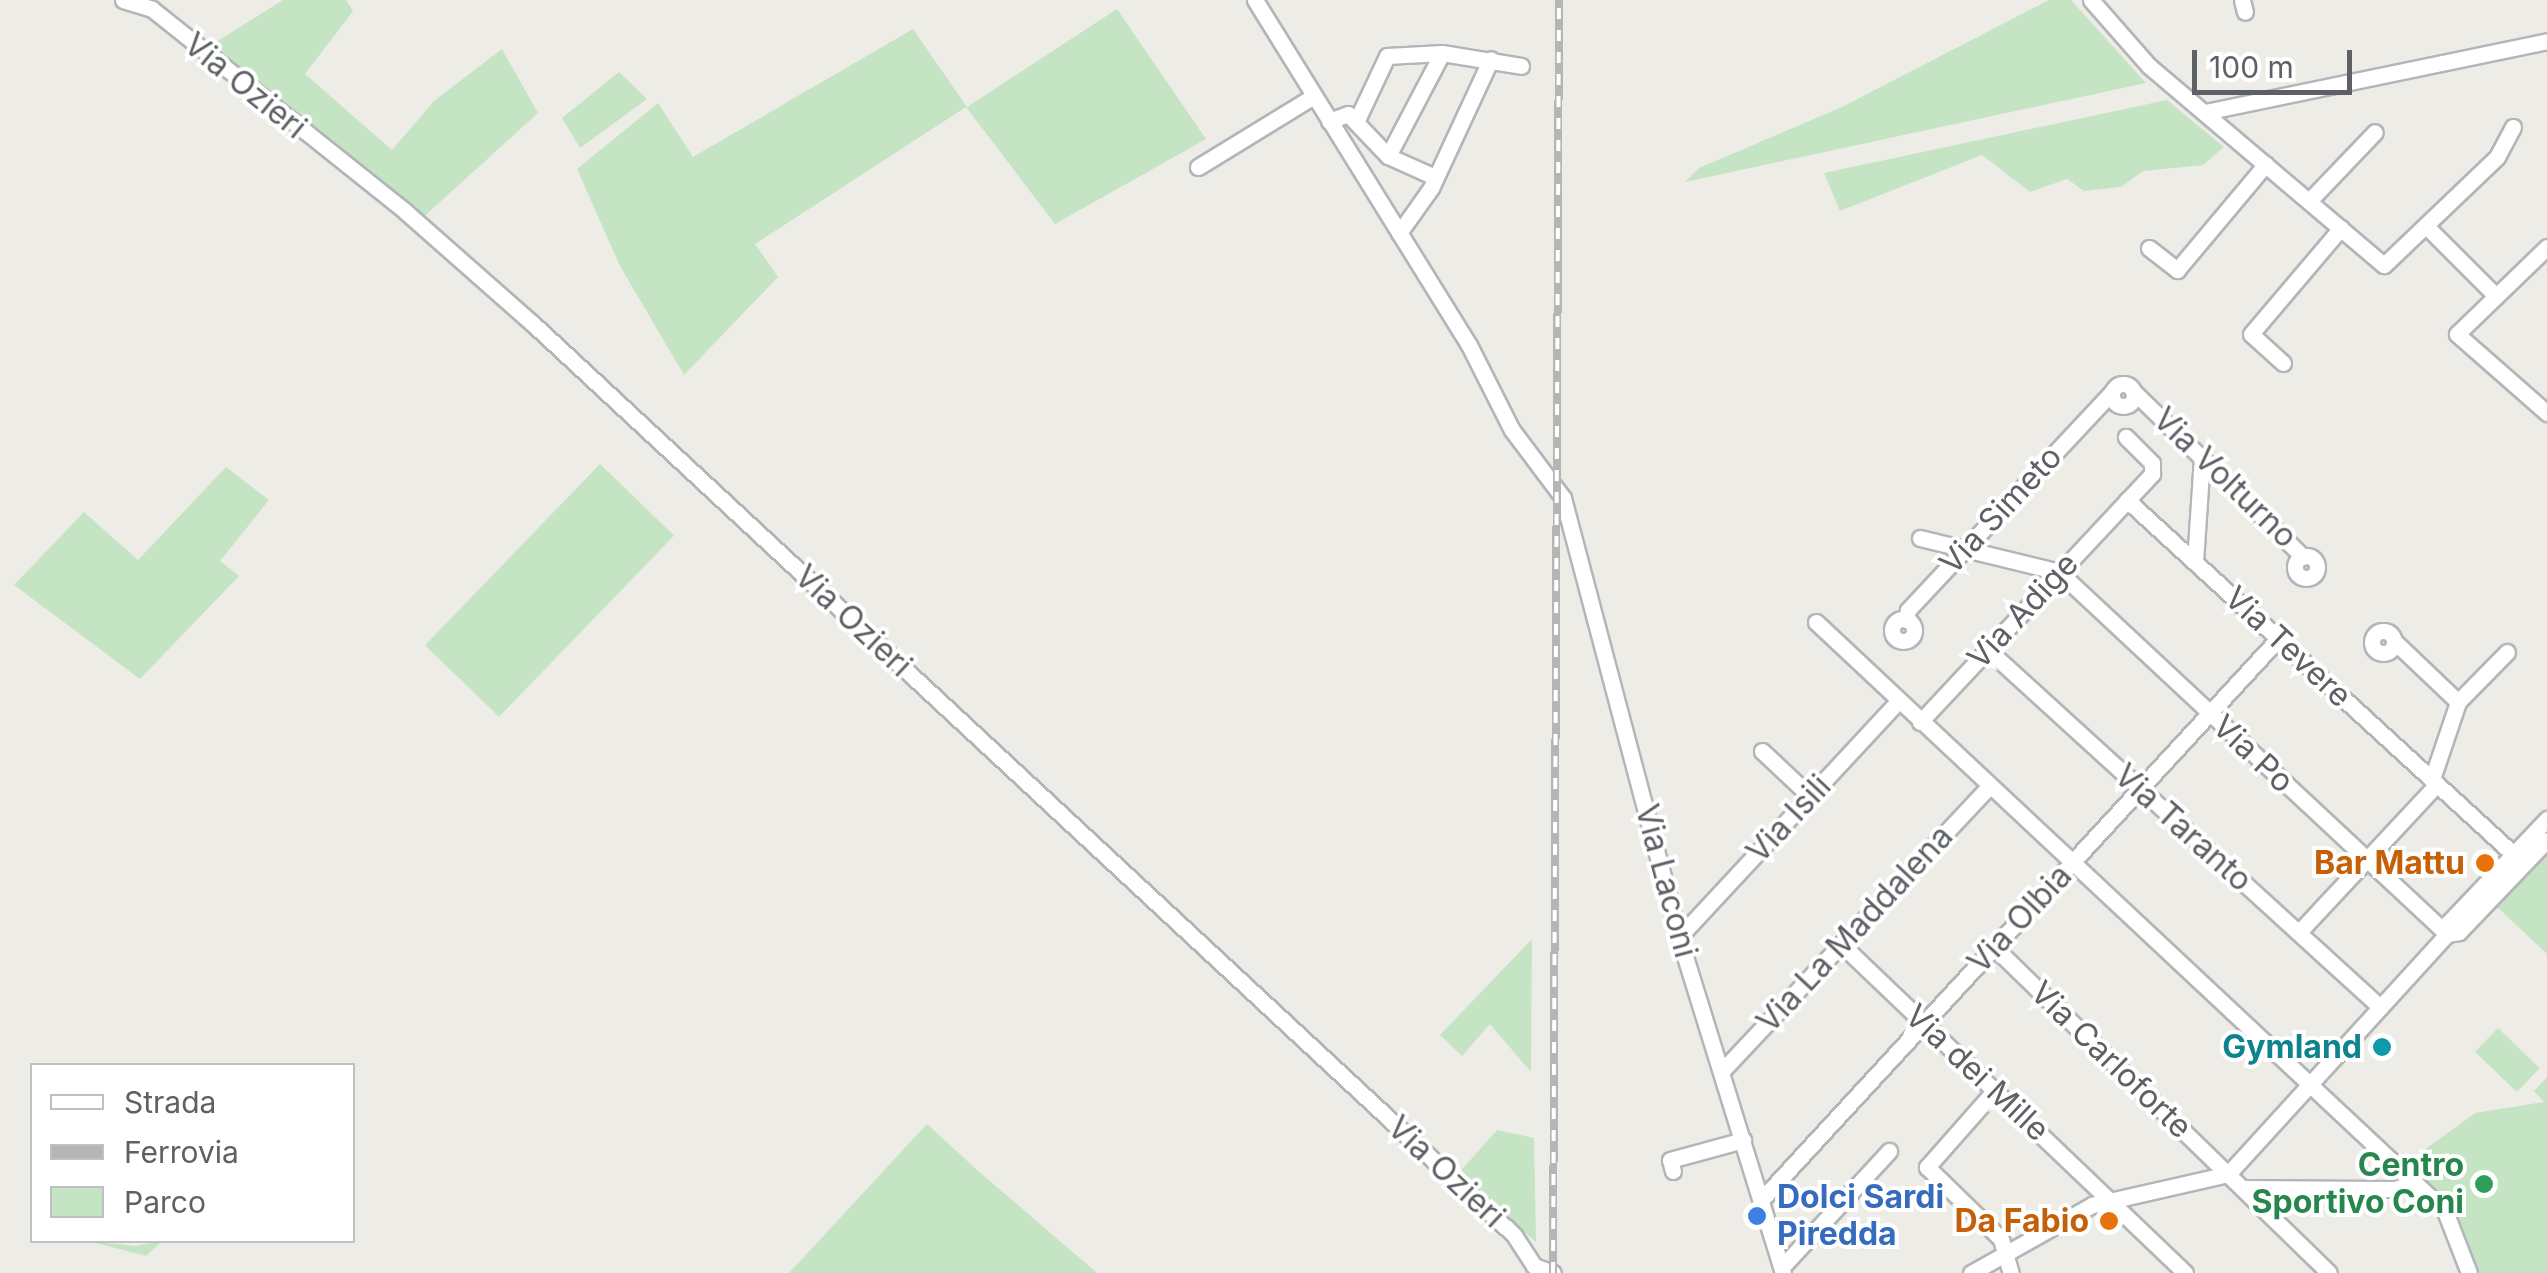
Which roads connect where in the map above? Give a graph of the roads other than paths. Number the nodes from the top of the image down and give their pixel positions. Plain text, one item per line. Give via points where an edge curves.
1 (124, 0) edge
2 (1255, 0) edge
3 (2092, 0) edge
4 (2547, 41) edge
5 (1442, 53) junction
6 (1490, 59) junction
7 (1521, 66) dead end
8 (1314, 96) junction
9 (2205, 112) junction
10 (1329, 121) junction
11 (1356, 122) junction
12 (2513, 127) dead end
13 (2375, 132) dead end
14 (1388, 156) junction
15 (2266, 164) junction
16 (1198, 167) dead end
17 (1436, 178) junction
18 (2309, 201) junction
19 (2426, 226) junction
20 (2341, 228) junction
21 (1398, 233) junction
22 (2547, 246) edge
23 (2149, 248) dead end
24 (2496, 296) junction
25 (2244, 316) dead end
26 (2258, 326) junction
27 (2283, 363) dead end
28 (2123, 399) joint
29 (2547, 414) edge
30 (2126, 437) dead end
31 (2202, 457) junction
32 (2126, 500) junction
33 (1920, 538) dead end
34 (1968, 549) junction
35 (2303, 557) dead end
36 (2195, 562) junction
37 (2060, 572) junction
38 (1906, 620) dead end
39 (1816, 622) dead end
40 (2278, 638) junction
41 (2394, 641) dead end
42 (1987, 649) junction
43 (2507, 652) dead end
44 (1898, 701) junction
45 (2458, 702) junction
46 (2209, 713) junction
47 (1920, 722) junction
48 (1762, 752) dead end
49 (2434, 782) junction
50 (1989, 786) junction
51 (2139, 790) junction
52 (1810, 796) junction
53 (2547, 819) edge
54 (2547, 840) edge
55 (2517, 857) junction
56 (2366, 860) junction
57 (2071, 863) junction
58 (2300, 931) junction
59 (2448, 934) junction
60 (1679, 936) junction
61 (1841, 944) junction
62 (1994, 947) junction
63 (2380, 1007) junction
64 (1924, 1023) junction
65 (1722, 1070) junction
66 (2308, 1084) junction
67 (1995, 1090) junction
68 (1743, 1140) junction
69 (1889, 1151) dead end
70 (1673, 1170) dead end
71 (2228, 1174) junction
72 (2413, 1183) junction
73 (2243, 1188) junction
74 (1761, 1200) junction
75 (2114, 1202) junction
76 (2002, 1255) junction
77 (1531, 1270) edge
78 (1782, 1270) edge
79 (1553, 1273) edge
80 (1971, 1273) edge
81 (2011, 1273) edge
82 (2185, 1273) edge
83 (2329, 1273) edge
84 (2469, 1273) edge

1 - 77 street, Via Ozieri via 152,9 406,212 532,323 1514,1235
2 - 8 street
3 - 9 street via 2149,66
4 - 9 street
5 - 6 street
5 - 11 street via 1388,56
5 - 14 street
6 - 7 street
6 - 17 street
8 - 10 street
8 - 16 street
9 - 15 street
10 - 11 street via 1348,114
10 - 21 street
11 - 14 street
12 - 19 street via 2497,156
13 - 18 street
14 - 17 street
15 - 18 street
15 - 23 street via 2176,270
17 - 21 street
18 - 20 street
19 - 20 street via 2384,264
19 - 24 street
20 - 26 street
21 - 60 street, Via Laconi via 1469,344 1512,430 1556,486
22 - 24 street
24 - 29 street via 2457,334
25 - 26 street
26 - 27 street via 2251,334
28 - 31 street, Via Volturno
28 - 34 street, Via Simeto
30 - 32 street via 2152,463 2152,474
31 - 35 street, Via Volturno
31 - 36 street
32 - 36 street, Via Tevere
32 - 37 street, Via Adige
33 - 34 street
34 - 37 street
34 - 38 street, Via Simeto
36 - 40 street, Via Tevere
37 - 42 street, Via Adige
37 - 46 street, Via Po
39 - 44 street
40 - 46 street, Via Olbia
40 - 49 street, Via Tevere
41 - 45 street
42 - 47 street, Via Adige
42 - 51 street, Via Taranto
43 - 45 street
44 - 47 street
44 - 52 street, Via Isili
45 - 49 street
46 - 51 street, Via Olbia
46 - 56 street, Via Po
47 - 50 street
48 - 52 street
49 - 55 street, Via Tevere
49 - 56 street
50 - 57 street
50 - 61 street, Via La Maddalena
51 - 57 street, Via Olbia
51 - 58 street, Via Taranto
52 - 60 street, Via Isili
53 - 55 street
54 - 55 street
55 - 59 street via 2459,932
56 - 58 street
56 - 59 street, Via Po
57 - 62 street, Via Olbia
57 - 66 street
58 - 63 street, Via Taranto
59 - 63 street
60 - 65 street, Via Laconi
61 - 64 street, Via dei Mille
61 - 65 street, Via La Maddalena
62 - 64 street, Via Olbia
62 - 71 street, Via Carloforte
63 - 66 street
64 - 67 street, Via dei Mille
64 - 74 street, Via Olbia
65 - 68 street, Via Laconi
66 - 71 street
66 - 72 street
67 - 75 street, Via dei Mille
67 - 76 street via 1926,1168 2001,1239
68 - 70 street via 1670,1160
68 - 74 street, Via Laconi
69 - 78 street
71 - 73 street, Via Carloforte
71 - 75 street
72 - 73 street via 2395,1190
72 - 84 street via 2445,1211
73 - 83 street, Via Carloforte
74 - 78 street, Via Laconi
75 - 76 street via 2092,1205
75 - 82 street, Via dei Mille
76 - 80 street
76 - 81 street
77 - 79 street, Via Ozieri

